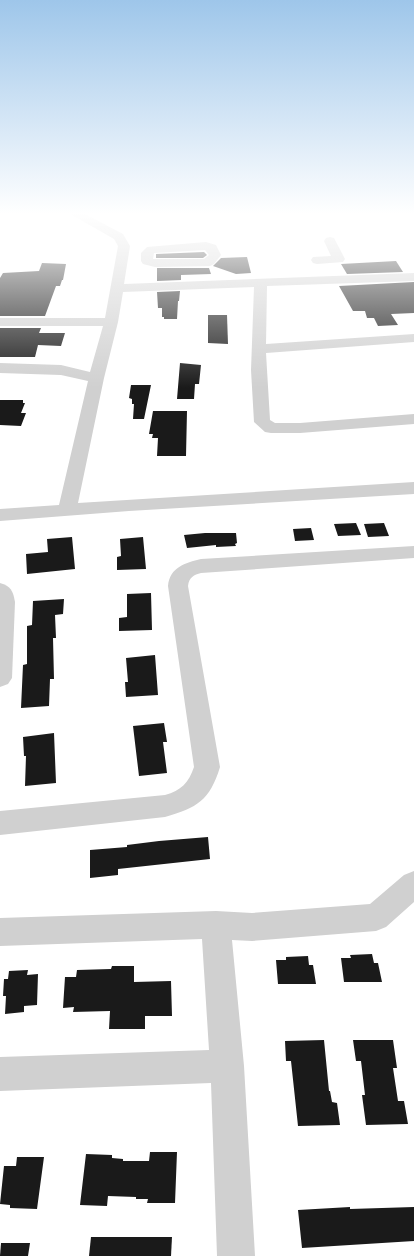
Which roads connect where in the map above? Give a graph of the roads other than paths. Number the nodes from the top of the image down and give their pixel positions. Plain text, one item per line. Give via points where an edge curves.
1 (120, 271) edge
2 (201, 271) edge
3 (322, 271) edge
4 (414, 277) edge
5 (328, 281) junction
6 (261, 283) junction
7 (202, 286) junction
8 (118, 288) junction
9 (0, 322) edge
10 (111, 322) junction
11 (414, 338) edge
12 (260, 349) junction
13 (102, 357) junction
14 (0, 368) edge
15 (61, 370) junction
16 (96, 378) junction
17 (414, 419) edge
18 (414, 475) edge
19 (414, 488) edge
20 (244, 492) junction
21 (67, 509) junction
22 (0, 515) edge
23 (414, 552) edge
24 (0, 590) edge
25 (0, 678) edge
26 (0, 823) edge
27 (414, 884) edge
28 (216, 925) junction
29 (0, 932) edge
30 (226, 1066) junction
31 (0, 1074) edge
32 (236, 1256) edge

1 - 8 street
2 - 7 street
3 - 5 street
4 - 5 street
5 - 6 street
6 - 7 street
6 - 12 street via 258,321
7 - 8 street
8 - 10 street
9 - 10 street
10 - 13 street
11 - 12 street
12 - 17 street via 258,390 262,422 271,428
13 - 15 street via 76,368
13 - 16 street
14 - 15 street
15 - 16 street
16 - 21 street
18 - 20 street
19 - 20 street
20 - 21 street
21 - 22 street
23 - 26 street via 200,566 185,571 180,576 178,586 207,766 197,789 181,803 165,806
24 - 25 street via 4,602
27 - 28 street via 376,916 252,927
28 - 29 street
28 - 30 street
30 - 31 street
30 - 32 street

